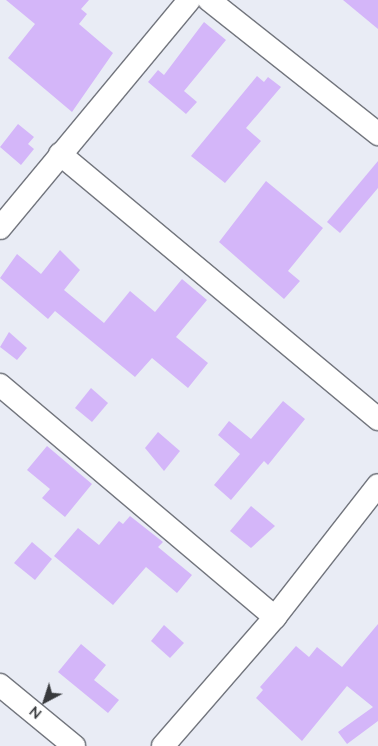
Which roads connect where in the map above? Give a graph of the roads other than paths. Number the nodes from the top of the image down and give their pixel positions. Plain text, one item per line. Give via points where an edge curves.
1 (189, 0) edge
2 (209, 0) edge
3 (378, 134) edge
4 (60, 154) junction
5 (0, 228) edge
6 (0, 386) edge
7 (378, 419) edge
8 (378, 484) edge
9 (275, 616) junction
10 (0, 685) edge
11 (74, 746) edge
12 (163, 746) edge

1 - 4 street
2 - 3 street
4 - 5 street
4 - 7 street
6 - 9 street
8 - 9 street
9 - 12 street
10 - 11 street

